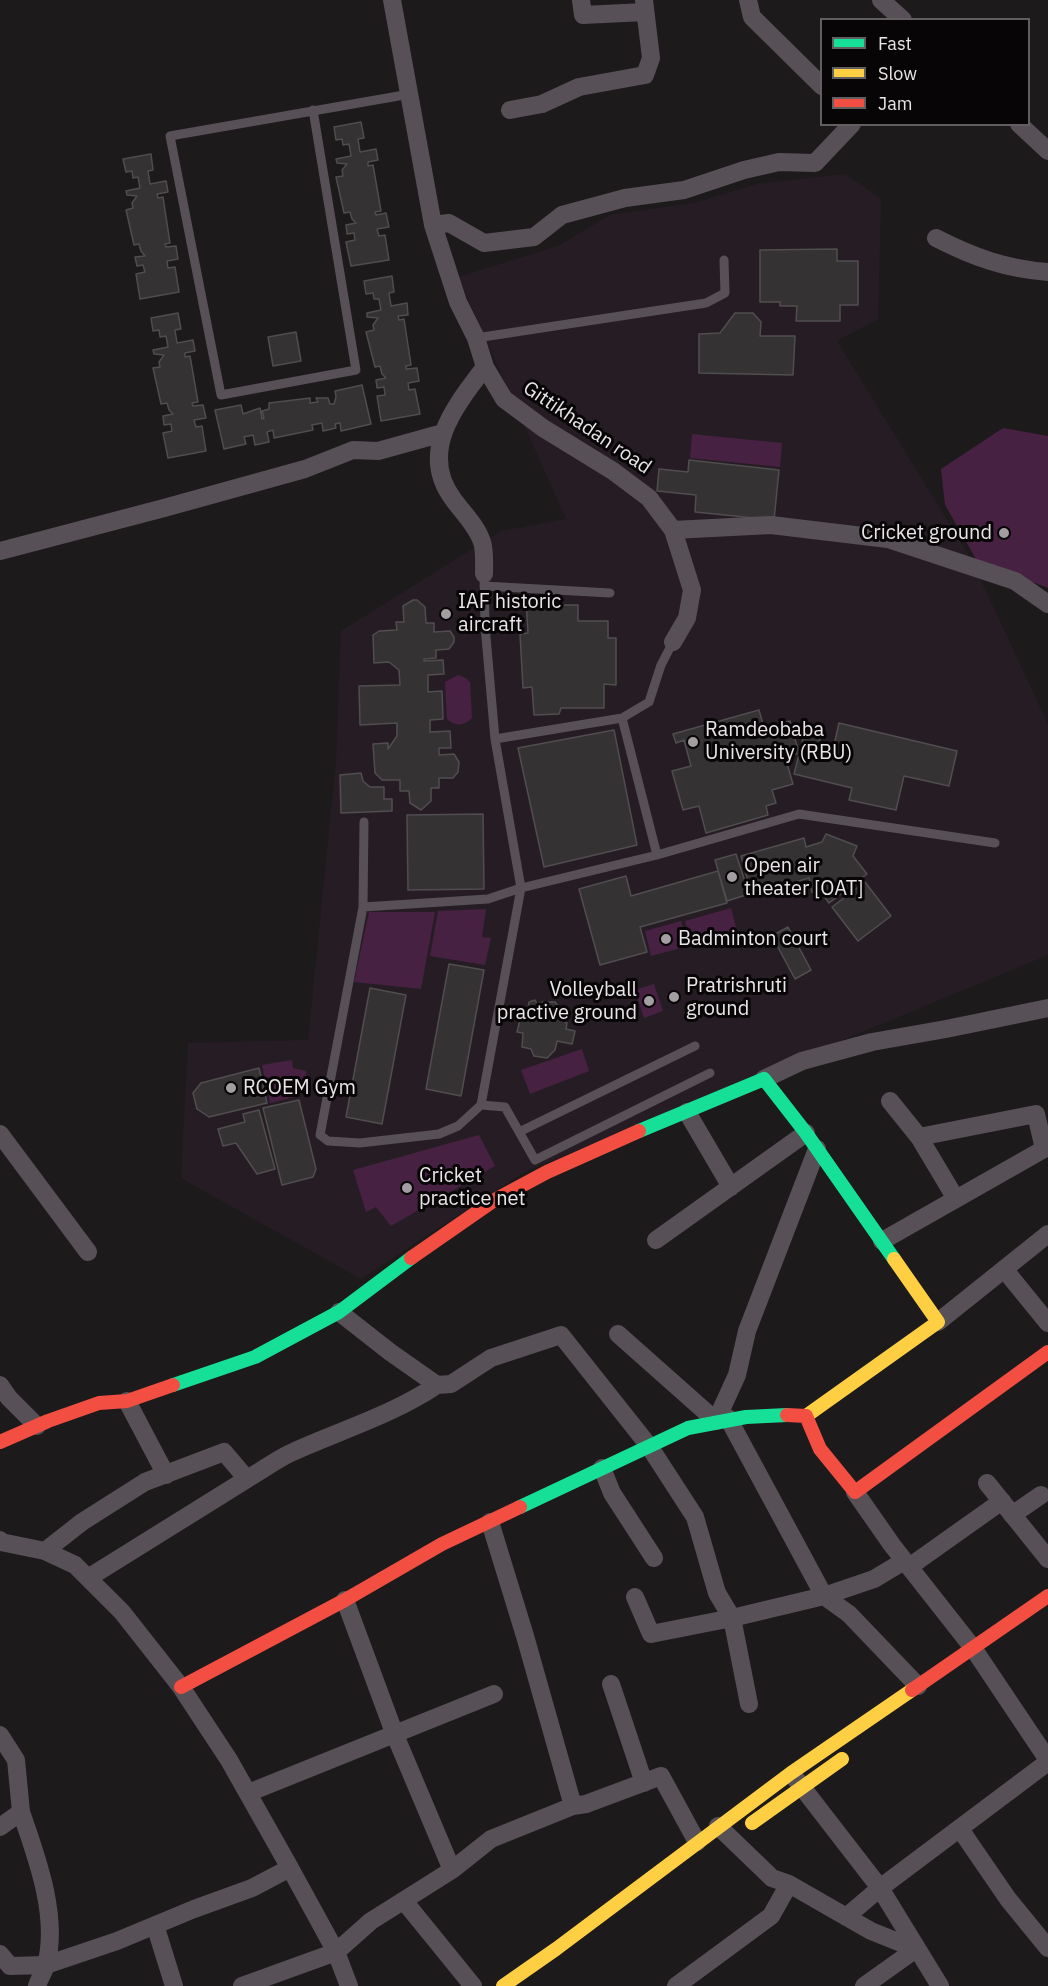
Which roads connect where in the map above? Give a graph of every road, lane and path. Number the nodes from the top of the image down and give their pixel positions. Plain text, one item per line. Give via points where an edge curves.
1 (392, 0) edge
2 (581, 0) edge
3 (748, 0) edge
4 (881, 0) edge
5 (644, 6) edge
6 (901, 18) edge
7 (820, 84) edge
8 (410, 94) junction
9 (313, 110) junction
10 (510, 110) dead end
11 (850, 126) edge
12 (1021, 126) edge
13 (1048, 151) edge
14 (433, 225) junction
15 (936, 238) dead end
16 (724, 260) dead end
17 (1048, 272) edge
18 (476, 338) junction
19 (485, 367) junction
20 (443, 433) junction
21 (673, 530) junction
22 (0, 551) edge
23 (484, 580) junction
24 (610, 593) dead end
25 (1048, 604) edge
26 (673, 642) joint
27 (622, 718) junction
28 (495, 739) junction
29 (364, 822) dead end
30 (995, 843) dead end
31 (657, 855) junction
32 (521, 888) junction
33 (363, 907) junction
34 (1048, 1008) edge
35 (696, 1046) dead end
36 (710, 1072) dead end
37 (764, 1079) junction
38 (890, 1101) dead end
39 (481, 1105) junction
40 (687, 1112) junction
41 (519, 1132) junction
42 (806, 1133) junction
43 (0, 1134) edge
44 (919, 1137) junction
45 (817, 1149) junction
46 (730, 1187) junction
47 (956, 1199) junction
48 (1048, 1234) edge
49 (656, 1240) dead end
50 (882, 1241) junction
51 (88, 1252) dead end
52 (1004, 1269) junction
53 (339, 1312) junction
54 (938, 1322) junction
55 (1048, 1323) edge
56 (618, 1334) dead end
57 (1048, 1352) edge
58 (0, 1384) edge
59 (437, 1385) junction
60 (126, 1401) junction
61 (806, 1416) junction
62 (722, 1419) junction
63 (37, 1426) junction
64 (0, 1442) edge
65 (649, 1446) junction
66 (602, 1468) junction
67 (166, 1475) junction
68 (247, 1479) junction
69 (987, 1483) dead end
70 (855, 1492) junction
71 (1041, 1495) dead end
72 (1007, 1508) junction
73 (490, 1522) junction
74 (0, 1540) edge
75 (45, 1551) junction
76 (654, 1558) dead end
77 (1048, 1559) edge
78 (907, 1564) junction
79 (88, 1578) junction
80 (824, 1596) junction
81 (1048, 1596) edge
82 (634, 1597) dead end
83 (345, 1600) junction
84 (725, 1605) junction
85 (1048, 1608) edge
86 (977, 1653) junction
87 (611, 1684) dead end
88 (181, 1687) junction
89 (926, 1689) junction
90 (494, 1694) dead end
91 (749, 1704) dead end
92 (0, 1735) edge
93 (395, 1736) junction
94 (849, 1754) dead end
95 (1048, 1761) edge
96 (797, 1780) junction
97 (644, 1783) junction
98 (248, 1793) junction
99 (573, 1806) junction
100 (21, 1812) junction
101 (0, 1827) edge
102 (960, 1829) junction
103 (724, 1836) junction
104 (697, 1842) junction
105 (290, 1868) junction
106 (452, 1870) junction
107 (789, 1884) junction
108 (880, 1888) junction
109 (404, 1901) junction
110 (846, 1917) junction
111 (155, 1925) junction
112 (1048, 1947) edge
113 (916, 1949) junction
114 (336, 1952) junction
115 (0, 1954) edge
116 (46, 1965) junction
117 (248, 1985) edge
118 (37, 1986) edge
119 (174, 1986) edge
120 (349, 1986) edge
121 (473, 1986) edge
122 (503, 1986) edge
123 (676, 1986) edge
124 (864, 1986) edge
125 (940, 1986) edge

1 - 8 street, Gittikhadan road
2 - 5 street via 584,15
3 - 7 street via 752,17
4 - 6 street
5 - 10 street via 651,58 645,75 579,87 542,104
8 - 9 lane
8 - 14 street, Gittikhadan road
9 - 9 lane via 170,135 220,395 356,370
11 - 14 street via 815,163 779,162 684,190 626,198 562,215 534,237 484,243 449,223
12 - 13 street
14 - 18 street, Gittikhadan road via 458,302
15 - 17 street via 1005,267
16 - 18 lane via 725,293 706,303
18 - 19 street, Gittikhadan road
19 - 20 street
19 - 21 street, Gittikhadan road via 504,399 649,498
20 - 22 street via 378,451 354,450 305,469
20 - 23 street via 437,456 440,477 483,543
21 - 25 street via 771,525 888,539 1015,582
21 - 26 street, Gittikhadan road via 692,590 687,618
23 - 24 lane
23 - 28 lane
26 - 27 lane via 649,702
27 - 28 lane
27 - 31 lane
28 - 32 lane
29 - 33 lane
30 - 31 lane via 799,814
31 - 32 lane
32 - 33 lane via 488,899
32 - 39 lane
33 - 39 lane via 320,1135 328,1141 360,1143 439,1134 458,1126
34 - 37 street via 872,1042 802,1061
35 - 41 lane
36 - 41 lane via 535,1160
37 - 40 street
37 - 42 street
38 - 44 street
39 - 41 lane via 505,1107
40 - 46 street
40 - 53 street via 547,1172 493,1202 436,1239
42 - 45 street
42 - 46 street
43 - 51 street
44 - 47 street
44 - 47 street via 1036,1114 1044,1149
45 - 50 street
45 - 62 street via 747,1331
46 - 49 street
47 - 50 street
48 - 52 street
50 - 54 street
52 - 54 street
52 - 55 street
53 - 59 street
53 - 60 street via 255,1357
54 - 61 street
56 - 62 street
57 - 70 street
58 - 63 street
59 - 65 street via 451,1384 491,1358 561,1335
59 - 68 street via 413,1401 351,1430 293,1452
60 - 63 street via 99,1403
60 - 67 street
61 - 62 street
61 - 70 street via 820,1449
62 - 65 street via 687,1428
62 - 80 street
63 - 64 street
65 - 66 street
65 - 84 street via 695,1517
66 - 73 street
66 - 76 street via 612,1493
67 - 68 street via 224,1452
67 - 75 street via 145,1482
68 - 79 street
69 - 72 street
70 - 78 street
71 - 72 street
72 - 77 street
72 - 78 street
73 - 83 street via 442,1544
73 - 99 street
74 - 75 street
75 - 79 street via 75,1565
78 - 80 street
78 - 86 street
79 - 88 street via 122,1612
80 - 84 street
80 - 89 street via 849,1614
81 - 86 street
82 - 84 street via 651,1634
83 - 88 street
83 - 93 street
84 - 91 street
85 - 86 street
86 - 89 street
86 - 95 street
87 - 97 street
88 - 98 street
89 - 96 street
90 - 93 street
92 - 100 street via 16,1760
93 - 98 street
93 - 106 street
94 - 96 street
95 - 102 street
96 - 103 street
96 - 108 street
97 - 99 street
97 - 104 street via 661,1776
98 - 105 street
99 - 106 street via 491,1839
100 - 101 street
100 - 116 street via 47,1897 50,1927
102 - 108 street
102 - 112 street via 1008,1899
103 - 104 street
103 - 107 street via 772,1878
104 - 122 street
105 - 111 street via 252,1888
105 - 114 street
106 - 109 street
107 - 110 street
107 - 123 street via 771,1916
108 - 110 street
108 - 113 street
109 - 114 street via 371,1921
109 - 121 street
110 - 113 street
111 - 116 street
111 - 119 street
113 - 124 street
113 - 125 street
114 - 117 street
114 - 120 street
115 - 116 street via 10,1966
116 - 118 street

